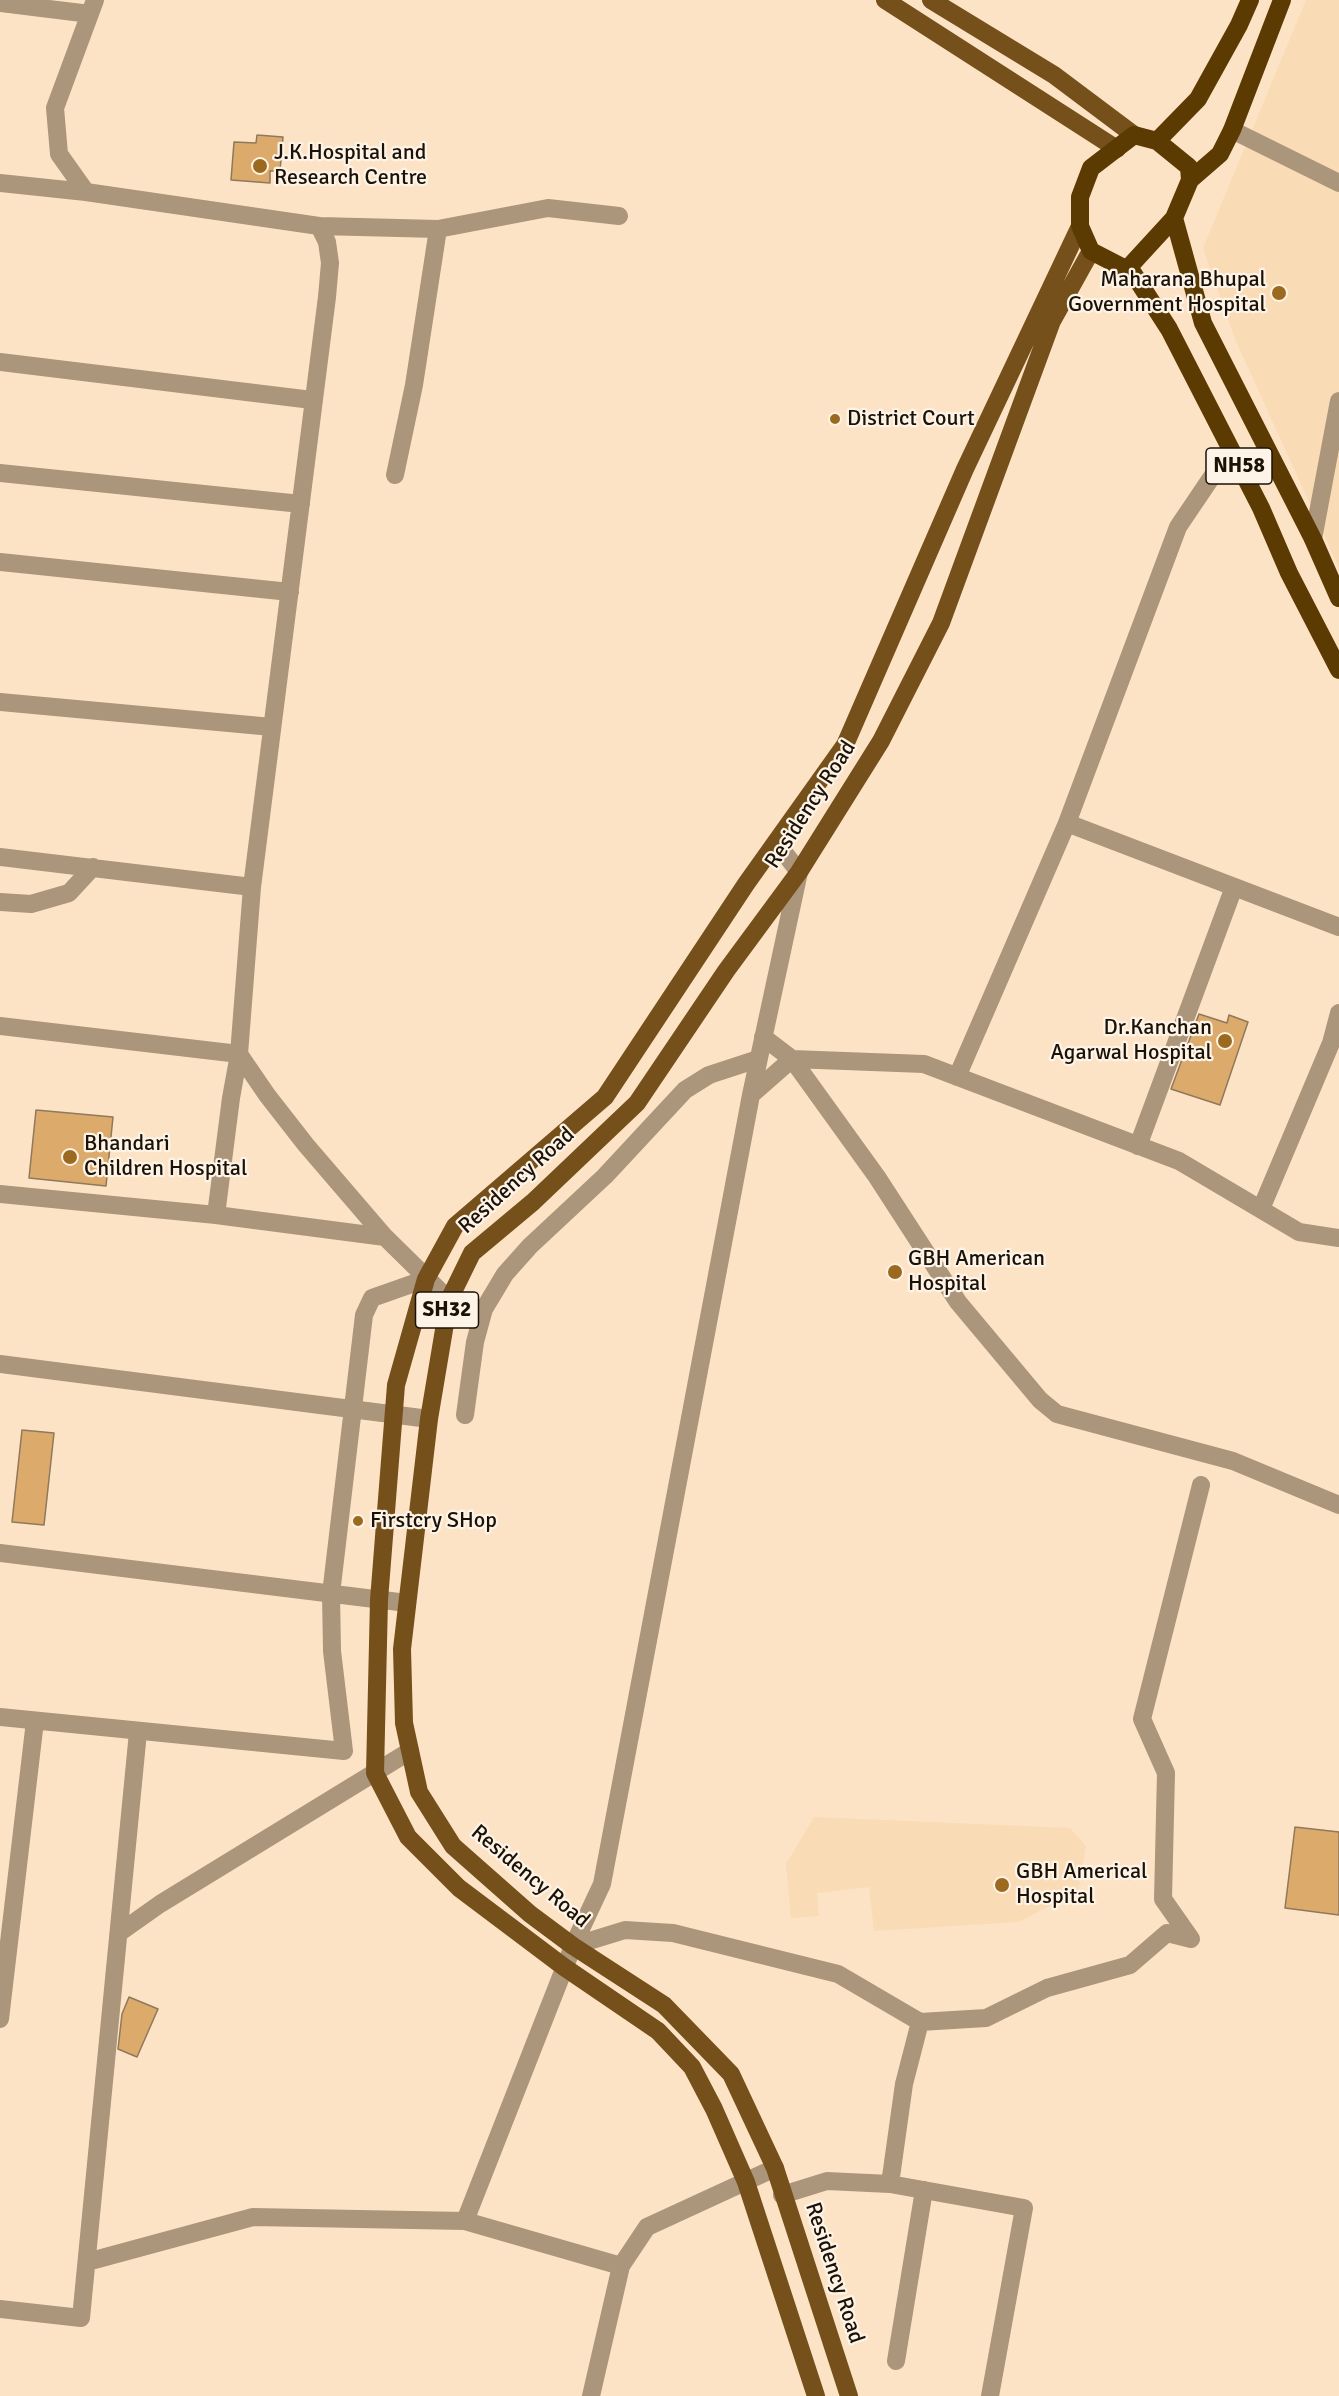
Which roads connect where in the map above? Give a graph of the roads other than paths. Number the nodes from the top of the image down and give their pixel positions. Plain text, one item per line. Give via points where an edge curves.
1 (885, 0) edge
2 (931, 0) edge
3 (1250, 0) edge
4 (1282, 0) edge
5 (0, 3) edge
6 (93, 7) edge
7 (1232, 130) junction
8 (1134, 135) junction
9 (1157, 141) junction
10 (1117, 149) junction
11 (1190, 180) junction
12 (0, 183) edge
13 (1339, 183) edge
14 (86, 192) junction
15 (619, 216) dead end
16 (1174, 218) junction
17 (319, 226) junction
18 (1080, 226) junction
19 (438, 229) junction
20 (1091, 251) junction
21 (1129, 267) junction
22 (0, 362) edge
23 (312, 400) junction
24 (1339, 401) edge
25 (1230, 450) junction
26 (0, 473) edge
27 (395, 475) dead end
28 (301, 504) junction
29 (1313, 539) junction
30 (0, 562) edge
31 (290, 592) junction
32 (1339, 598) edge
33 (1339, 670) edge
34 (0, 702) edge
35 (272, 727) junction
36 (1067, 823) junction
37 (776, 842) junction
38 (0, 857) edge
39 (93, 867) junction
40 (798, 872) junction
41 (252, 887) junction
42 (1234, 887) junction
43 (0, 902) edge
44 (1339, 927) edge
45 (1339, 1013) edge
46 (0, 1026) edge
47 (763, 1037) junction
48 (239, 1054) junction
49 (758, 1059) junction
50 (792, 1059) junction
51 (957, 1077) junction
52 (751, 1095) junction
53 (1138, 1146) junction
54 (0, 1194) edge
55 (1261, 1209) junction
56 (216, 1215) junction
57 (385, 1238) junction
58 (1339, 1238) edge
59 (426, 1279) junction
60 (449, 1300) junction
61 (0, 1364) edge
62 (352, 1409) junction
63 (395, 1415) junction
64 (465, 1415) dead end
65 (429, 1419) junction
66 (1201, 1485) dead end
67 (1339, 1505) edge
68 (0, 1553) edge
69 (331, 1594) junction
70 (379, 1600) junction
71 (407, 1603) junction
72 (0, 1717) edge
73 (35, 1721) junction
74 (138, 1732) junction
75 (410, 1752) junction
76 (375, 1773) junction
77 (119, 1934) junction
78 (573, 1946) junction
79 (564, 1967) junction
80 (0, 2019) edge
81 (920, 2022) junction
82 (775, 2169) junction
83 (746, 2182) junction
84 (890, 2184) junction
85 (924, 2190) junction
86 (783, 2195) junction
87 (465, 2222) junction
88 (87, 2262) junction
89 (621, 2266) junction
90 (0, 2309) edge
91 (896, 2361) dead end
92 (591, 2396) edge
93 (816, 2396) edge
94 (849, 2396) edge
95 (990, 2396) edge

1 - 10 main road
2 - 8 main road via 1054,75
3 - 9 highway via 1198,99
4 - 7 highway
5 - 6 street
6 - 14 street via 55,108 59,154
7 - 11 highway via 1220,154
7 - 13 street
8 - 9 highway
8 - 10 highway
9 - 11 highway via 1190,167
10 - 18 highway via 1091,168 1080,197
11 - 16 highway
12 - 14 street
14 - 17 street
15 - 19 street via 548,208
16 - 21 highway
16 - 29 highway, NH58 via 1203,323
17 - 19 street
17 - 23 street via 330,263
18 - 20 highway
18 - 37 main road via 965,469 845,745
19 - 27 street via 414,385
20 - 21 highway
20 - 40 main road, Residency Road / SH32 via 1052,321 941,623 881,741
21 - 25 highway, NH58 via 1169,329
22 - 23 street
23 - 28 street
24 - 29 street
25 - 33 highway, NH58
25 - 36 street via 1178,528
26 - 28 street
28 - 31 street
29 - 32 highway, NH58
30 - 31 street
31 - 35 street
34 - 35 street
35 - 41 street
36 - 42 street
36 - 51 street
37 - 40 street
37 - 59 main road via 605,1097 454,1226
38 - 39 street
39 - 41 street
39 - 43 street via 69,892 31,904
40 - 47 street
40 - 60 main road, Residency Road / SH32 via 726,970 637,1103 472,1253
41 - 48 street
42 - 44 street
42 - 53 street
45 - 55 street via 1331,1043
46 - 48 street
47 - 49 street
47 - 50 street
48 - 56 street
48 - 57 street via 306,1145
49 - 52 street
49 - 64 street via 709,1075 685,1090 505,1274 484,1309
50 - 51 street via 924,1064
50 - 52 street
50 - 67 street via 877,1177 958,1302 1040,1400 1057,1414 1233,1461
51 - 53 street
52 - 78 street via 602,1884
53 - 55 street via 1179,1161
54 - 56 street
55 - 58 street via 1299,1232
56 - 57 street
57 - 59 street
59 - 60 street
59 - 62 street via 372,1298 364,1315
59 - 63 main road via 396,1384
60 - 65 main road, Residency Road / SH32
61 - 62 street
62 - 63 street
62 - 69 street
63 - 65 street
63 - 70 main road
65 - 71 main road, Residency Road / SH32
66 - 81 street via 1142,1719 1166,1773 1163,1899 1191,1939 1167,1933 1130,1965 1047,1989 986,2019
68 - 69 street
69 - 70 street
69 - 74 street via 332,1651 344,1751
70 - 71 street
70 - 76 main road
71 - 75 main road, Residency Road / SH32 via 402,1649 404,1723
72 - 73 street
73 - 74 street
73 - 80 street
74 - 77 street
75 - 76 street
75 - 78 main road, Residency Road / SH32 via 419,1792 453,1846
76 - 77 street via 160,1904
76 - 79 main road via 408,1837 459,1888
77 - 88 street
78 - 79 street
78 - 81 street via 625,1930 673,1933 838,1974
78 - 82 main road, Residency Road / SH32 via 664,2005 731,2074
79 - 83 main road via 658,2031 693,2067
79 - 87 street
81 - 84 street via 904,2084
82 - 83 street
82 - 86 main road, Residency Road / SH32
83 - 89 street via 647,2227
83 - 93 main road
84 - 85 street
84 - 86 street via 827,2181
85 - 91 street
85 - 95 street via 1024,2208
86 - 94 main road, Residency Road / SH32
87 - 88 street via 253,2217
87 - 89 street
88 - 90 street via 81,2318
89 - 92 street

